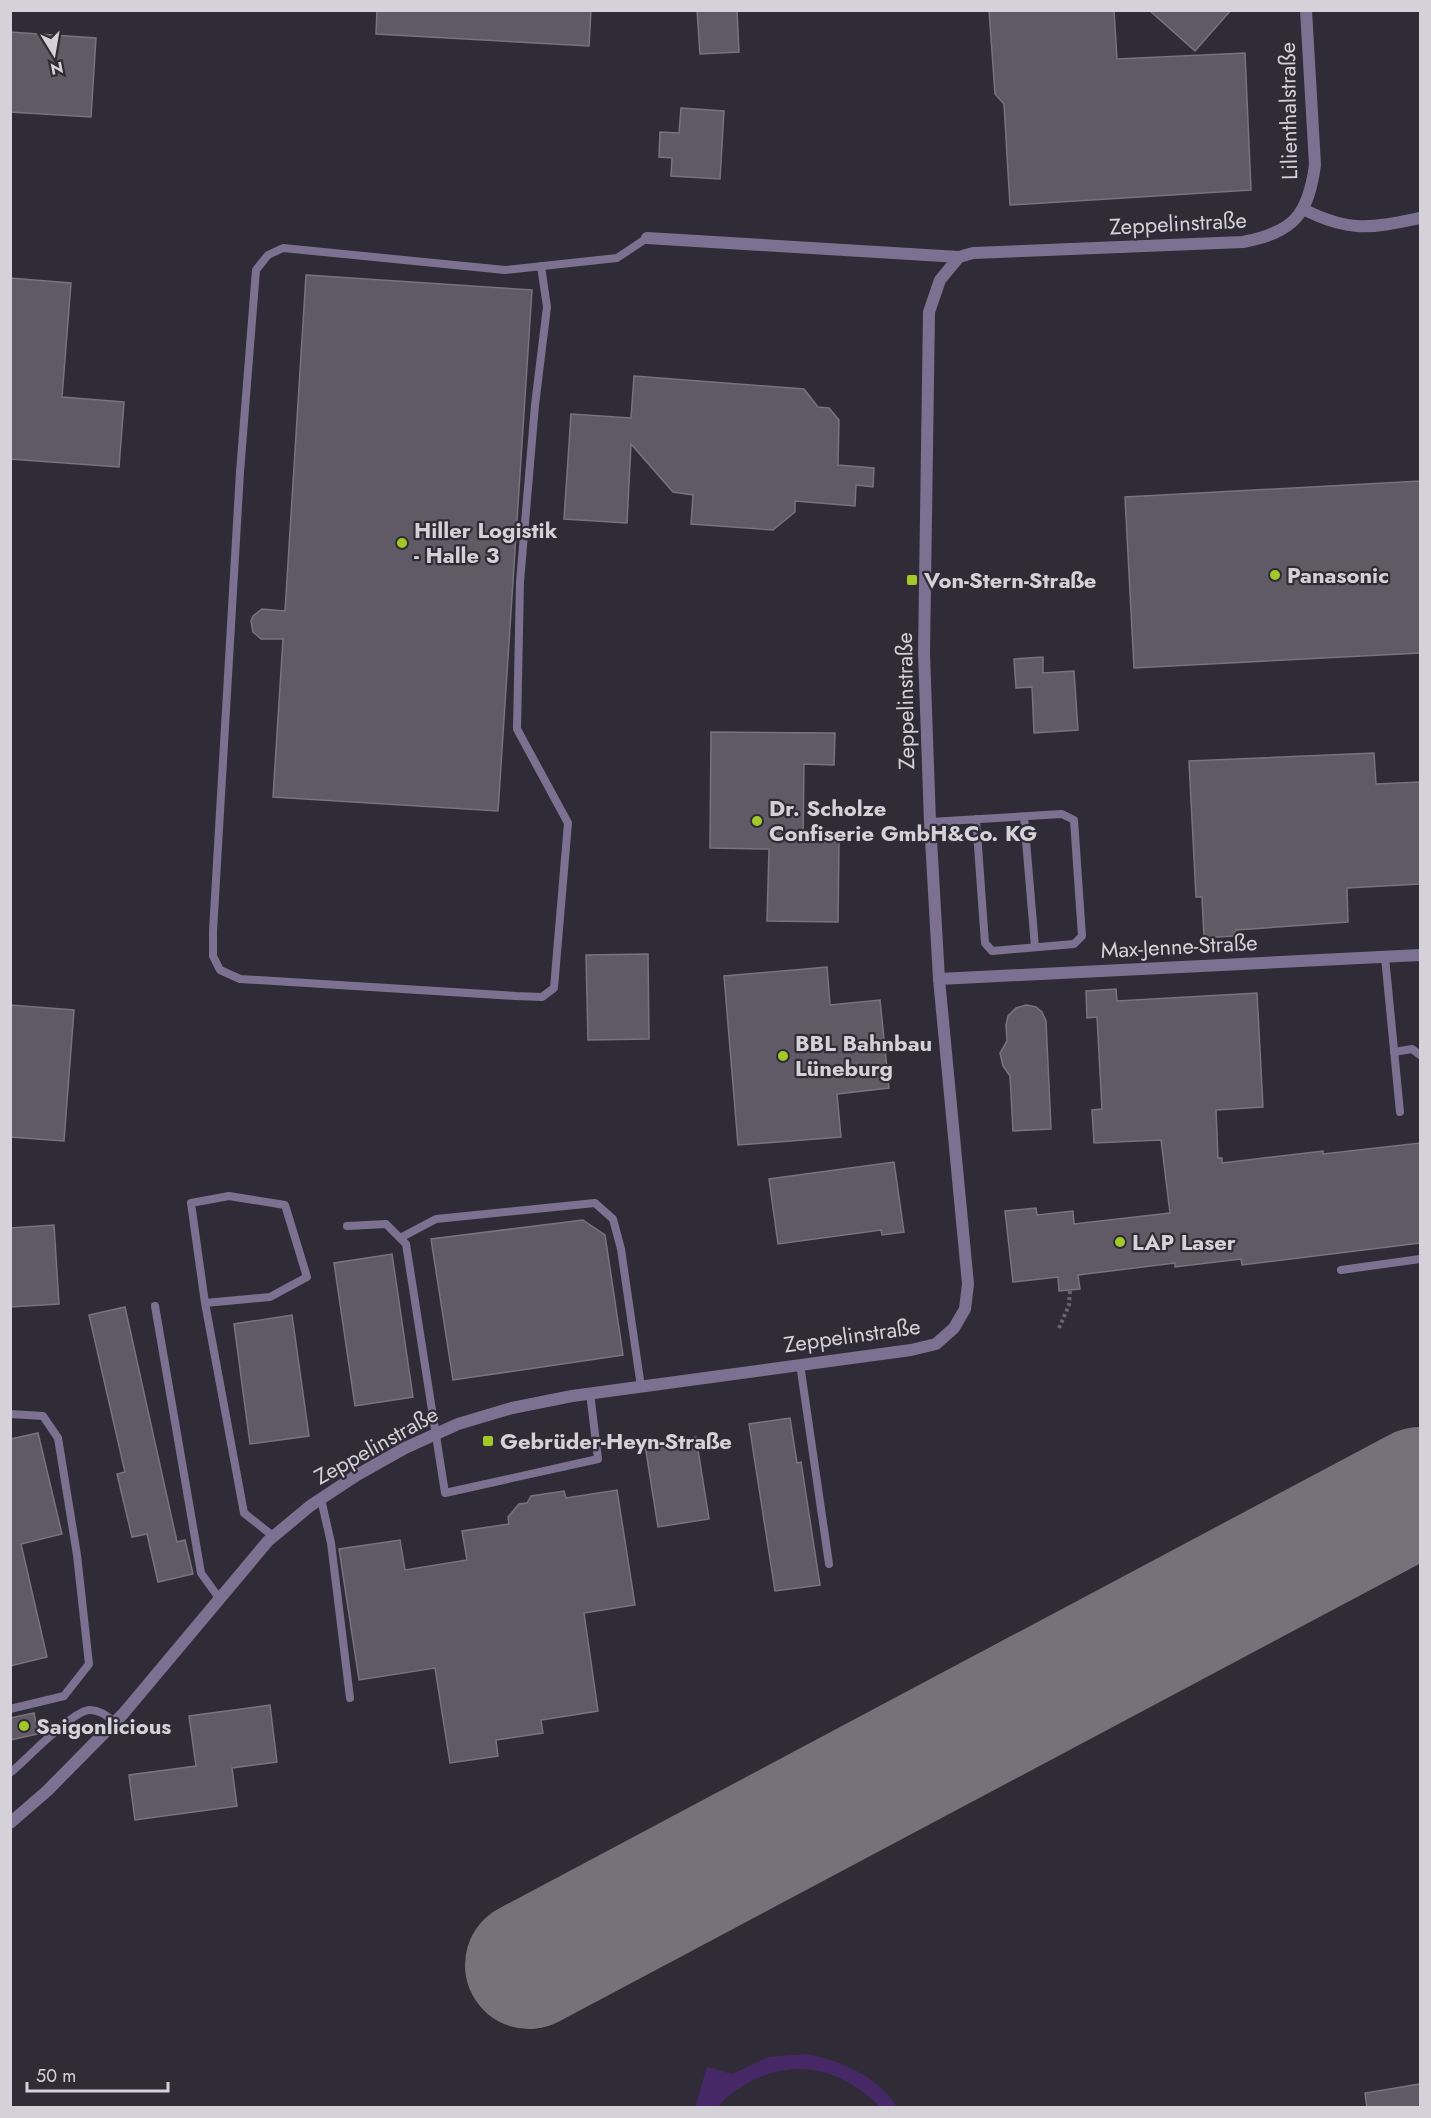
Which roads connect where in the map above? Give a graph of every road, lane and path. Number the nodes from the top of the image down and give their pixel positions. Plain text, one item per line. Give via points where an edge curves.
1 (1306, 10) edge
2 (1303, 209) junction
3 (1420, 218) edge
4 (647, 237) joint
5 (959, 257) junction
6 (541, 266) junction
7 (1024, 817) junction
8 (976, 819) junction
9 (930, 822) junction
10 (1035, 947) junction
11 (1420, 955) edge
12 (1385, 957) junction
13 (939, 979) junction
14 (1394, 1052) junction
15 (1420, 1056) edge
16 (1400, 1112) dead end
17 (347, 1226) dead end
18 (400, 1238) junction
19 (1420, 1259) edge
20 (1341, 1270) dead end
21 (1070, 1290) dead end
22 (206, 1303) junction
23 (155, 1306) dead end
24 (1059, 1328) dead end
25 (800, 1364) junction
26 (641, 1386) junction
27 (590, 1394) junction
28 (10, 1414) edge
29 (436, 1434) junction
30 (321, 1499) junction
31 (273, 1536) junction
32 (830, 1564) dead end
33 (219, 1598) junction
34 (350, 1698) dead end
35 (10, 1709) edge
36 (115, 1722) junction
37 (10, 1773) edge
38 (10, 1823) edge

1 - 2 street, Lilienthalstraße via 1315,165 1312,188
2 - 3 street via 1338,224 1358,227
2 - 5 street, Zeppelinstraße via 1282,230 1244,242 973,253
4 - 5 street, Zeppelinstraße
4 - 6 lane via 617,258
5 - 9 street, Zeppelinstraße via 940,280 929,312 924,653
6 - 6 lane via 506,270 283,248 268,255 256,270 213,931 213,956 220,970 240,979 542,997 554,988 568,823 517,729 520,582 547,307
7 - 8 lane
7 - 10 lane
7 - 10 lane via 1062,814 1074,820 1082,936 1074,944
8 - 9 lane
8 - 10 lane via 985,943 992,951
9 - 13 street, Zeppelinstraße
11 - 12 street, Max-Jenne-Straße
12 - 13 street, Max-Jenne-Straße
12 - 14 lane
13 - 25 street, Zeppelinstraße via 968,1284 965,1309 954,1328 936,1344
14 - 15 lane via 1412,1049
14 - 16 lane
17 - 18 lane via 386,1224
18 - 26 lane via 436,1220 595,1203 613,1219 621,1249
18 - 29 lane via 406,1244
19 - 20 lane
21 - 24 path via 1069,1305
22 - 22 lane via 191,1203 229,1196 285,1205 307,1277 270,1297
22 - 31 lane via 244,1513
23 - 33 lane via 201,1573
25 - 26 street, Zeppelinstraße
25 - 32 lane
26 - 27 street, Zeppelinstraße
27 - 29 street, Zeppelinstraße via 512,1408
27 - 29 lane via 598,1459 446,1493
28 - 35 lane via 43,1416 58,1438 77,1554 89,1664 64,1696
29 - 30 street, Zeppelinstraße via 357,1475
30 - 31 street, Zeppelinstraße
30 - 34 lane via 331,1543
31 - 33 street, Zeppelinstraße
33 - 36 street, Zeppelinstraße
36 - 37 lane via 99,1711 88,1710 73,1716
36 - 38 street, Zeppelinstraße

